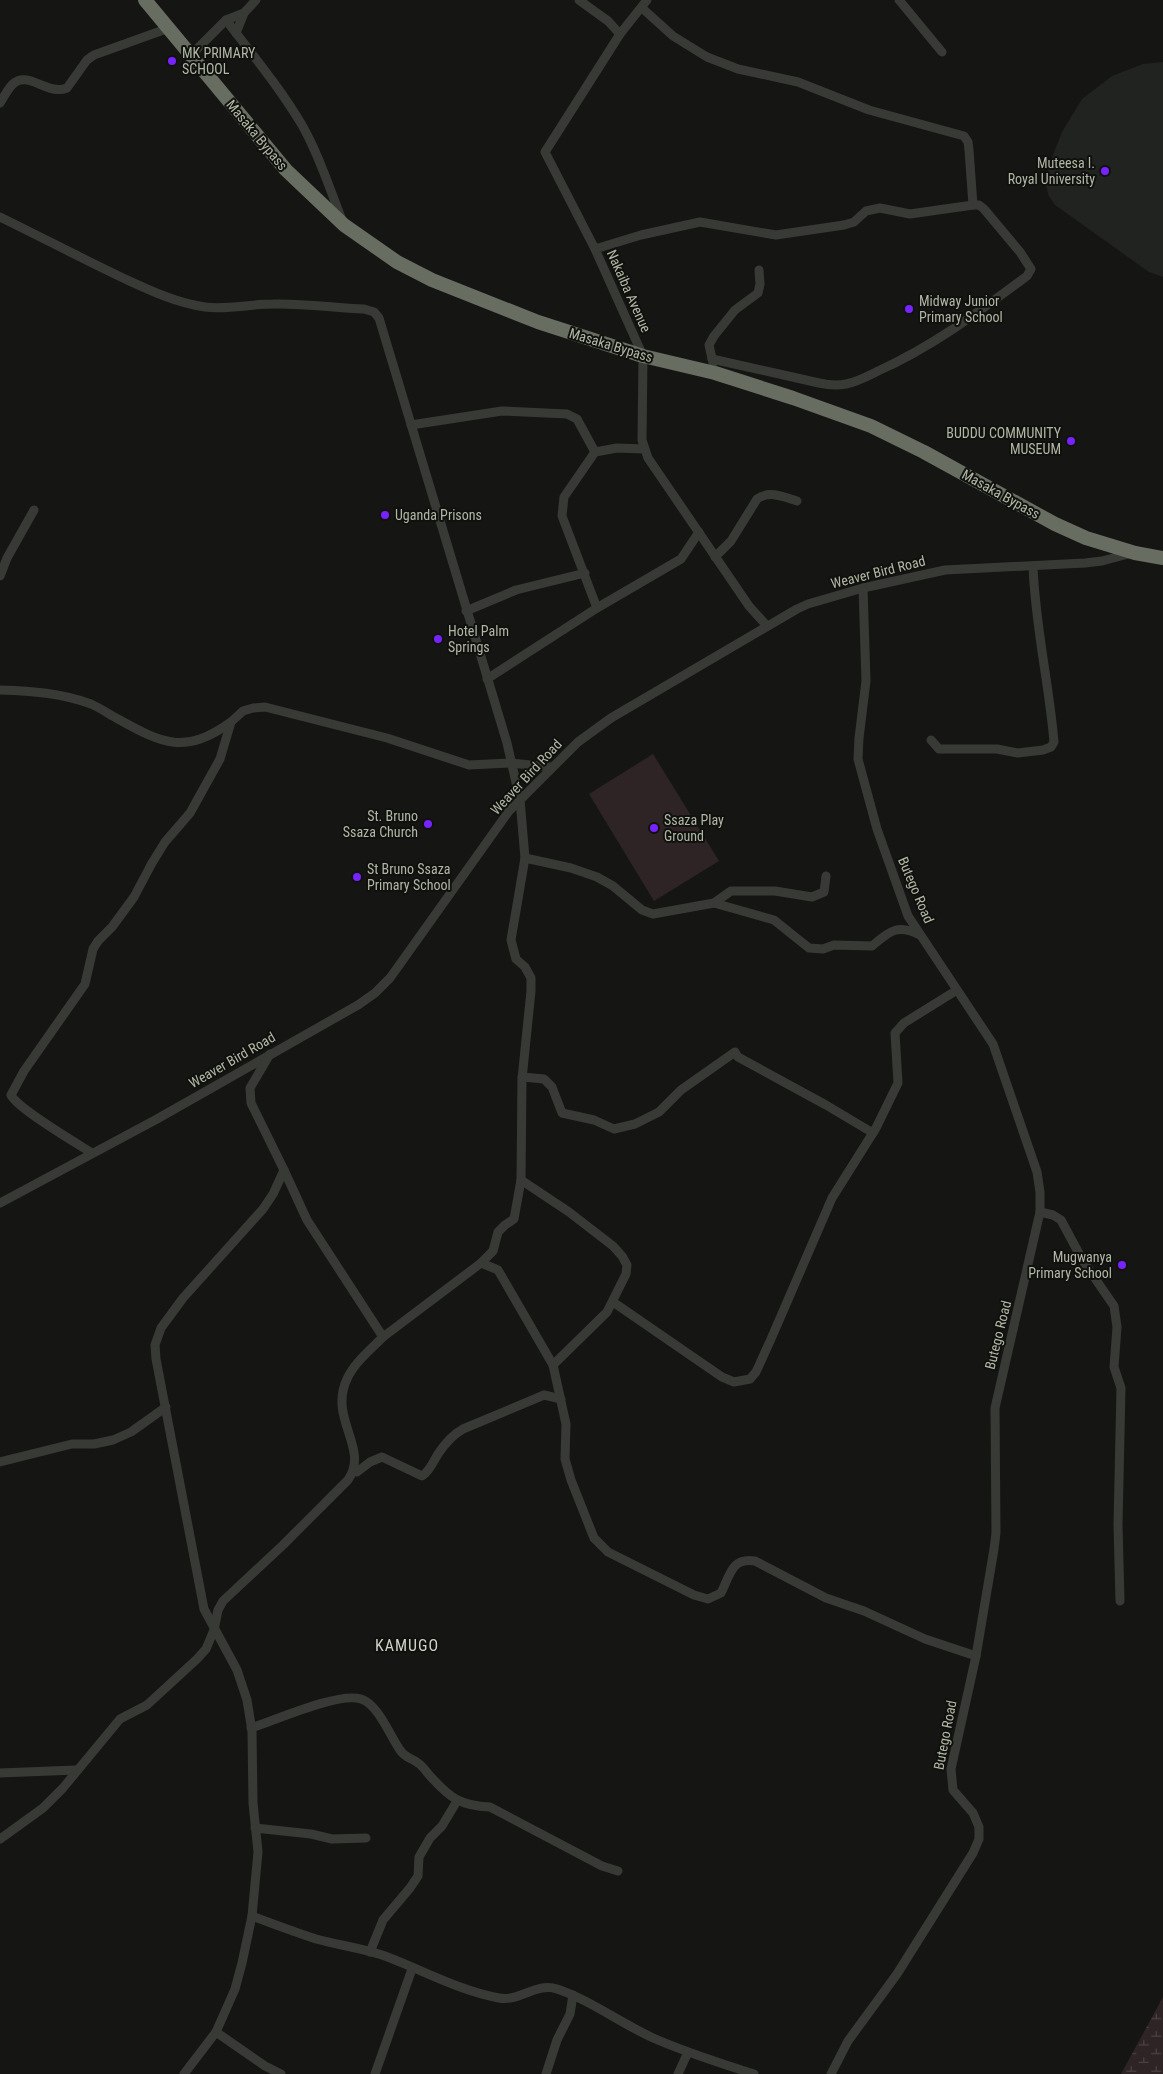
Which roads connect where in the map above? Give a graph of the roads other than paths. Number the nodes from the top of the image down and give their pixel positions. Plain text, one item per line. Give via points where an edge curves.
1 (146, 0) edge
2 (256, 0) edge
3 (579, 0) edge
4 (899, 0) edge
5 (645, 4) edge
6 (244, 13) junction
7 (226, 20) junction
8 (169, 28) junction
9 (236, 33) junction
10 (620, 34) junction
11 (942, 52) dead end
12 (191, 56) junction
13 (0, 104) edge
14 (973, 205) junction
15 (0, 217) edge
16 (344, 225) junction
17 (595, 249) junction
18 (758, 270) dead end
19 (644, 356) junction
20 (714, 366) junction
21 (411, 425) junction
22 (644, 449) junction
23 (595, 452) junction
24 (797, 501) dead end
25 (34, 510) dead end
26 (699, 532) junction
27 (1135, 553) junction
28 (715, 557) junction
29 (1163, 558) edge
30 (1033, 566) junction
31 (584, 573) junction
32 (0, 576) edge
33 (863, 588) junction
34 (597, 608) junction
35 (466, 611) junction
36 (767, 626) junction
37 (487, 679) junction
38 (0, 690) edge
39 (231, 722) junction
40 (931, 740) dead end
41 (510, 763) junction
42 (551, 767) junction
43 (520, 800) junction
44 (525, 858) junction
45 (826, 876) dead end
46 (714, 903) junction
47 (920, 935) junction
48 (957, 990) junction
49 (271, 1052) junction
50 (522, 1078) junction
51 (873, 1133) junction
52 (92, 1153) junction
53 (284, 1170) junction
54 (521, 1180) junction
55 (0, 1203) edge
56 (1040, 1212) junction
57 (493, 1251) junction
58 (481, 1263) junction
59 (498, 1270) junction
60 (613, 1302) junction
61 (383, 1337) junction
62 (553, 1365) junction
63 (556, 1379) junction
64 (544, 1395) junction
65 (561, 1399) junction
66 (166, 1407) junction
67 (0, 1462) edge
68 (354, 1471) junction
69 (1120, 1601) dead end
70 (214, 1630) junction
71 (976, 1656) junction
72 (251, 1728) junction
73 (76, 1770) junction
74 (0, 1774) edge
75 (457, 1802) junction
76 (255, 1828) junction
77 (366, 1838) dead end
78 (0, 1839) edge
79 (618, 1872) dead end
80 (252, 1916) junction
81 (370, 1952) junction
82 (412, 1969) junction
83 (573, 1995) junction
84 (216, 2032) junction
85 (688, 2052) junction
86 (184, 2074) edge
87 (281, 2074) edge
88 (375, 2074) edge
89 (546, 2074) edge
90 (678, 2074) edge
91 (754, 2074) edge
92 (831, 2074) edge

1 - 8 highway, Masaka Bypass
2 - 6 street
3 - 10 street
4 - 11 street
5 - 10 street, Nakaiba Avenue
5 - 14 street via 673,36 707,57 738,69 798,82 869,110 964,136 970,150
6 - 7 street
6 - 9 street
7 - 9 street
7 - 12 street
8 - 12 highway, Masaka Bypass
8 - 13 street via 94,55 67,88 54,91 21,80 13,84
9 - 16 street via 301,124 322,164
10 - 17 street, Nakaiba Avenue via 545,152
12 - 16 highway, Masaka Bypass via 286,170
14 - 17 street via 910,214 880,208 866,211 854,222 844,225 776,235 700,222
14 - 20 street via 984,209 1020,252 1029,265 1030,273 971,317 900,361 847,384 833,386
15 - 21 street via 121,277 183,302 205,307 284,304 374,312 379,318
16 - 19 highway, Masaka Bypass via 397,262 432,280 538,322
17 - 19 street, Nakaiba Avenue
18 - 20 street via 758,293 735,310 714,336 710,345
19 - 20 highway, Masaka Bypass
19 - 22 street, Nakaiba Avenue
20 - 27 highway, Masaka Bypass via 871,426 1055,524 1086,538
21 - 23 street via 502,411 567,414 576,419
21 - 35 street
22 - 23 street via 617,448
22 - 26 street, Nakaiba Avenue
23 - 31 street via 564,497 562,507 562,516
24 - 28 street via 768,494 757,498 732,541
25 - 32 street
26 - 28 street, Nakaiba Avenue
26 - 34 street via 681,559
27 - 29 highway, Masaka Bypass
27 - 30 street, Weaver Bird Road via 1102,561
28 - 36 street, Nakaiba Avenue
30 - 33 street, Weaver Bird Road via 944,570
30 - 40 street via 1035,612 1054,742 1043,750 1018,753 998,749 939,748
31 - 34 street
31 - 35 street via 516,590
33 - 36 street, Weaver Bird Road via 803,607
33 - 47 street, Butego Road via 866,681 859,738 860,767 877,829 908,916
34 - 37 street
35 - 37 street
36 - 42 street, Weaver Bird Road via 611,718
37 - 41 street
38 - 39 street via 54,693 72,698 94,705 150,737 168,743 213,735
39 - 41 street via 243,712 265,707 387,738 469,765
39 - 52 street via 220,759 190,813 165,842 134,897 98,941 85,984 11,1095 38,1118
41 - 42 street
41 - 43 street
42 - 43 street, Weaver Bird Road
43 - 44 street
43 - 49 street, Weaver Bird Road via 402,962 375,993
44 - 46 street via 597,877 648,913
44 - 50 street via 511,940 516,959 531,978
45 - 46 street via 824,892 818,896 775,891 731,892
46 - 47 street via 774,920 809,948 872,946 891,930 908,928
47 - 48 street, Butego Road
48 - 51 street via 904,1023 895,1033 898,1083
48 - 56 street, Butego Road via 993,1044 1037,1172
49 - 52 street, Weaver Bird Road
49 - 53 street via 250,1088 251,1102
50 - 51 street via 544,1079 552,1087 562,1113 594,1120 614,1129 635,1124 659,1112 681,1090 734,1052
50 - 54 street
51 - 60 street via 832,1198 771,1339 750,1379 734,1382 722,1376
52 - 55 street, Weaver Bird Road
53 - 61 street via 307,1220
53 - 66 street via 263,1209 183,1298 161,1328 155,1352
54 - 57 street via 516,1213 511,1222 498,1232
54 - 60 street via 569,1212 622,1256 627,1266 626,1274
56 - 69 street via 1057,1217 1066,1227 1083,1261 1114,1306 1114,1368 1120,1388
56 - 71 street, Butego Road via 997,1395 994,1425 996,1533
57 - 58 street
57 - 59 street
58 - 59 street
58 - 61 street
59 - 62 street
60 - 62 street via 594,1326
61 - 68 street via 347,1378 342,1396 342,1412 356,1456
62 - 63 street
63 - 64 street
63 - 65 street
64 - 65 street
64 - 68 street via 457,1432 422,1476 382,1457
65 - 71 street via 566,1424 565,1459 571,1480 594,1538 608,1552 708,1600 721,1593 733,1567 746,1559 755,1561 826,1598 864,1611 925,1639
66 - 67 street via 130,1432 112,1440 72,1444
66 - 70 street via 204,1609
68 - 70 street via 283,1545 223,1601
70 - 72 street via 237,1670 247,1700
70 - 73 street via 206,1649 197,1659 147,1705 120,1719
71 - 92 street, Butego Road via 950,1769 953,1790 973,1812 979,1838 973,1853 897,1974 848,2041
72 - 75 street via 337,1699 361,1699 370,1703 407,1758 418,1763
72 - 76 street
73 - 74 street
73 - 78 street via 43,1808
75 - 79 street via 490,1807
75 - 81 street via 430,1838 419,1857 418,1876 383,1920
76 - 77 street via 332,1839
76 - 80 street via 258,1852
80 - 81 street via 317,1939
80 - 84 street via 235,1989
81 - 82 street
82 - 83 street via 500,1998 512,1999 549,1986
82 - 88 street
83 - 85 street via 650,2037
83 - 89 street via 570,2014
84 - 86 street
84 - 87 street
85 - 90 street
85 - 91 street

